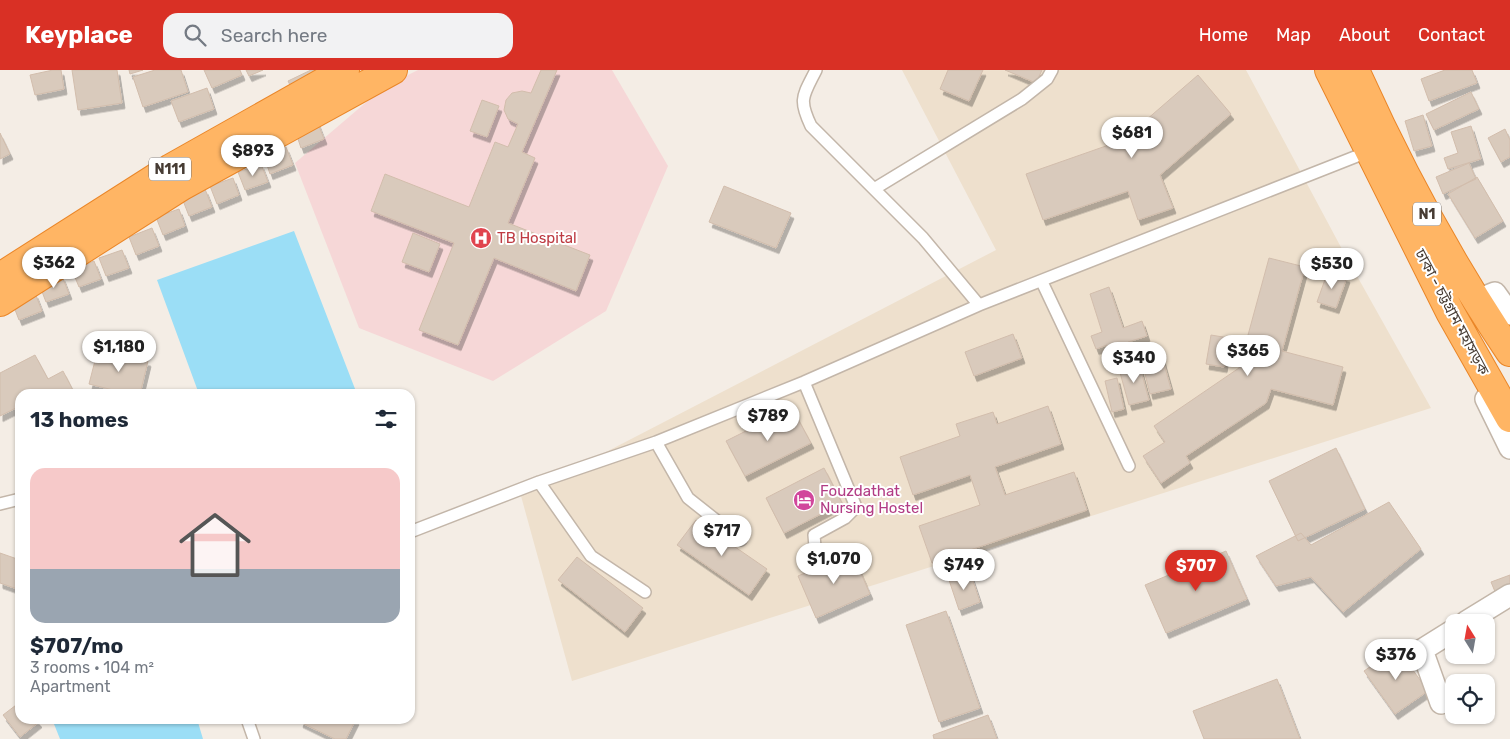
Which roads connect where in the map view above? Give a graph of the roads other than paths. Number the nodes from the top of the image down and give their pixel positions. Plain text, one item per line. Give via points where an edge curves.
1 (345, 70) edge
2 (393, 70) edge
3 (816, 70) edge
4 (1052, 70) edge
5 (1329, 70) edge
6 (1356, 70) edge
7 (1370, 151) junction
8 (874, 189) junction
9 (1409, 234) junction
10 (0, 277) edge
11 (1042, 282) junction
12 (1475, 301) junction
13 (0, 302) edge
14 (979, 305) junction
15 (1510, 314) edge
16 (1510, 352) edge
17 (804, 382) junction
18 (1510, 418) edge
19 (656, 442) junction
20 (1510, 448) edge
21 (1129, 466) dead end
22 (539, 482) junction
23 (15, 500) edge
24 (0, 504) edge
25 (415, 530) edge
26 (741, 540) dead end
27 (816, 560) dead end
28 (645, 592) dead end
29 (1510, 595) edge
30 (1479, 614) edge
31 (1445, 636) edge
32 (1441, 703) dead end
33 (249, 724) edge
34 (254, 739) edge

1 - 10 highway, N111 via 171,168
2 - 13 highway, N111 via 182,186
3 - 8 lane via 804,93 802,108 811,126
4 - 8 lane via 1022,99
5 - 7 highway, ঢাকা - চট্টগ্রাম মহাসড়ক / N1
6 - 12 highway, ঢাকা - চট্টগ্রাম মহাসড়ক / N1 via 1387,141
7 - 9 highway, ঢাকা - চট্টগ্রাম মহাসড়ক / N1
7 - 11 lane
8 - 14 lane via 923,238
9 - 18 highway, ঢাকা - চট্টগ্রাম মহাসড়ক / N1
9 - 20 street via 1437,305
11 - 14 lane
11 - 21 lane
12 - 15 street via 1495,294
12 - 16 highway, ঢাকা - চট্টগ্রাম মহাসড়ক / N1
14 - 17 lane
17 - 19 lane
17 - 27 lane via 856,507 845,518 814,534
19 - 22 lane
19 - 26 lane via 688,498
22 - 25 lane
22 - 28 lane via 592,556
23 - 24 lane
29 - 30 street
31 - 32 street via 1422,650
33 - 34 lane

